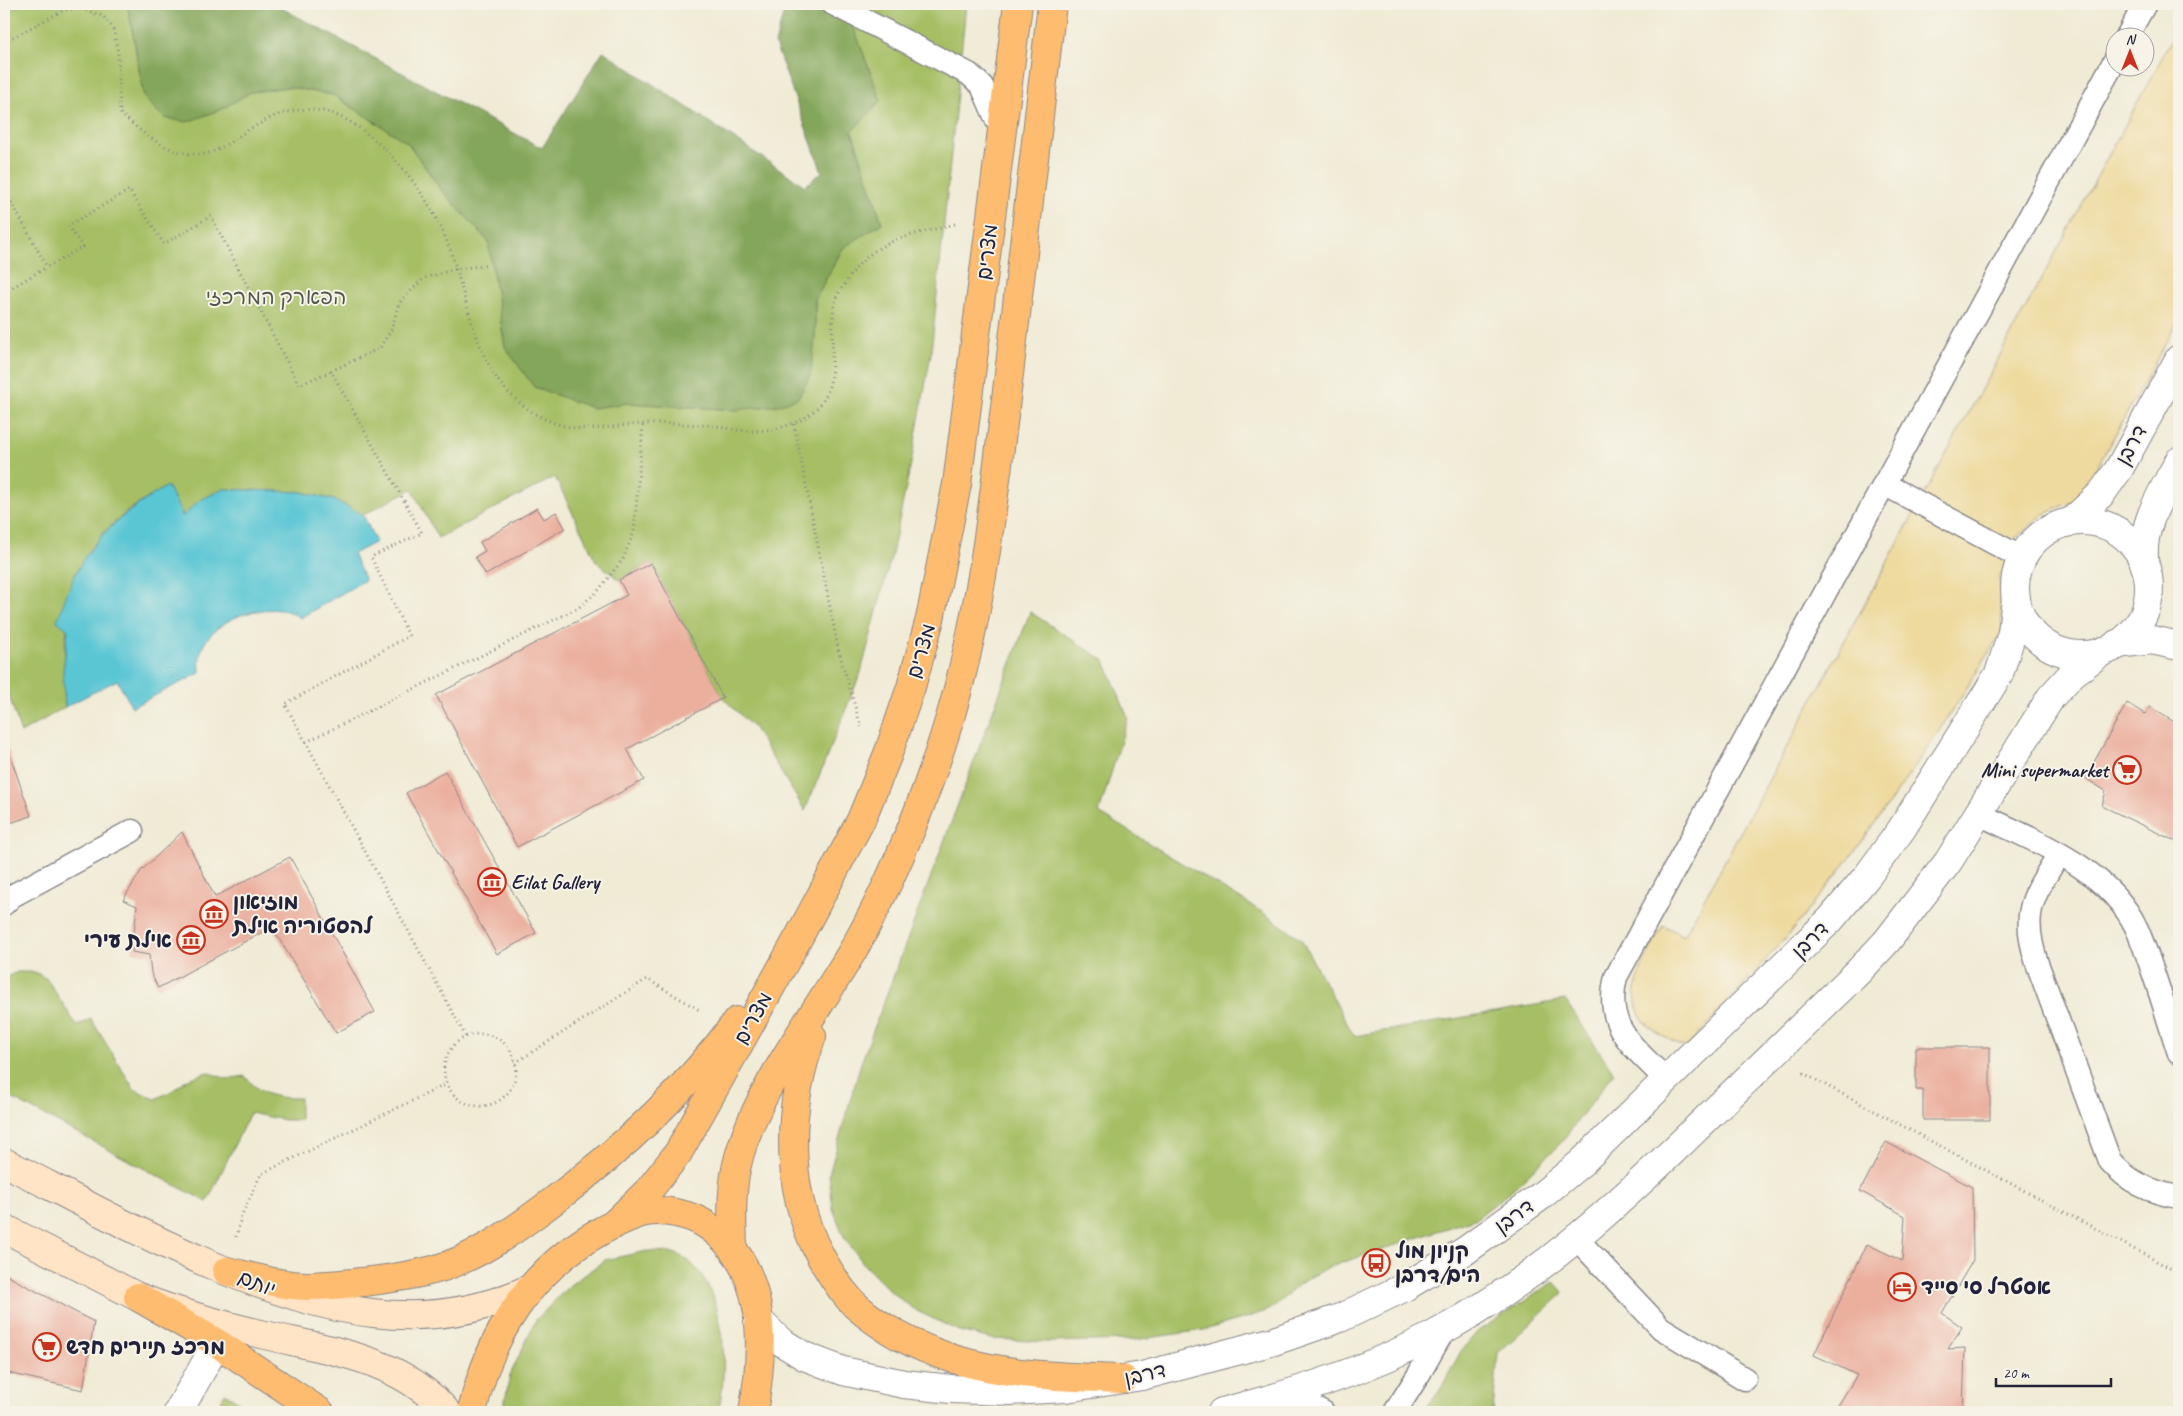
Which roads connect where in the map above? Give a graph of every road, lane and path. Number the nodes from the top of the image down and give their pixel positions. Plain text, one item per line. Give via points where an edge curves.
1 (832, 4) edge
2 (1018, 4) edge
3 (1052, 4) edge
4 (2145, 4) edge
5 (2132, 28) edge
6 (4, 42) edge
7 (2106, 76) edge
8 (1002, 132) junction
9 (4, 189) edge
10 (6, 197) edge
11 (992, 214) junction
12 (488, 265) dead end
13 (47, 267) junction
14 (456, 270) junction
15 (4, 292) edge
16 (2179, 359) edge
17 (331, 371) junction
18 (643, 424) junction
19 (794, 424) junction
20 (2179, 461) edge
21 (1884, 484) junction
22 (2071, 522) junction
23 (2022, 558) junction
24 (2145, 566) junction
25 (2016, 598) junction
26 (2179, 646) edge
27 (2110, 648) junction
28 (306, 742) junction
29 (877, 780) junction
30 (1979, 814) junction
31 (132, 831) dead end
32 (2059, 854) junction
33 (4, 904) edge
34 (801, 933) junction
35 (855, 947) junction
36 (731, 1028) junction
37 (466, 1037) junction
38 (2179, 1053) edge
39 (1772, 1056) junction
40 (515, 1063) junction
41 (1666, 1080) junction
42 (447, 1084) junction
43 (4, 1162) edge
44 (2179, 1198) edge
45 (614, 1224) junction
46 (4, 1228) edge
47 (1577, 1239) junction
48 (733, 1248) junction
49 (227, 1271) junction
50 (2179, 1273) edge
51 (528, 1289) junction
52 (138, 1297) junction
53 (758, 1320) junction
54 (1445, 1328) junction
55 (216, 1343) junction
56 (1123, 1380) junction
57 (1745, 1380) dead end
58 (1291, 1395) junction
59 (1253, 1408) edge
60 (178, 1412) edge
61 (320, 1412) edge
62 (447, 1412) edge
63 (472, 1412) edge
64 (753, 1412) edge
65 (1222, 1412) edge
66 (1323, 1412) edge
67 (1394, 1412) edge

1 - 8 lane via 969,74 982,86
2 - 8 highway, מצרים
3 - 35 highway, מצרים via 992,515 975,622 927,788 882,896
4 - 5 lane
6 - 14 path via 64,10 82,10 103,16 114,28 120,113 143,134 174,150 199,155 220,150 278,113 307,108 337,115 368,134 403,168 426,201 450,248
7 - 21 lane
8 - 11 highway, מצרים
9 - 10 path
10 - 13 path
11 - 19 path via 881,245 862,259 835,300 832,378 826,395 817,409
11 - 29 highway, מצרים via 967,415 945,552 911,687
12 - 14 path
13 - 15 path
13 - 17 path via 83,246 68,226 129,190 164,244 211,216 299,385
14 - 17 path via 424,278 399,303 392,328 380,348
14 - 18 path via 472,326 492,370 508,393 536,415 564,426 595,431
16 - 22 street, דרבן via 2119,469 2101,494
17 - 28 path via 422,533 372,557 409,636 284,704
18 - 19 path via 706,425 750,431
18 - 28 path via 634,532 623,559 596,592 578,608
19 - 29 path via 838,648
20 - 24 street via 2149,523 2144,545
21 - 23 lane
21 - 41 lane via 1616,977 1612,991 1612,1011 1616,1021 1623,1035
22 - 23 street via 2042,534
22 - 24 street via 2092,522 2112,528 2129,540
23 - 25 street via 2016,578
24 - 27 street via 2149,586 2146,606 2138,624
25 - 27 street via 2028,628 2052,647 2072,654
25 - 41 street, דרבן via 2012,633 1999,674 1891,846 1818,933
26 - 27 street via 2152,640
27 - 30 street via 2072,674 2051,697
28 - 37 path
29 - 34 highway, מצרים via 861,820
30 - 32 lane
30 - 39 street via 1936,878 1887,941
31 - 33 lane via 12,896
32 - 38 lane via 2104,887 2136,929
32 - 44 lane via 2041,882 2030,912 2030,935 2037,963 2110,1161 2137,1184
34 - 36 highway
34 - 45 highway, מצרים via 678,1153 650,1190
35 - 48 highway, מצרים via 770,1086 750,1125 736,1168
35 - 56 highway via 819,1016 799,1086 793,1156 795,1187 817,1253 854,1304 916,1344 954,1359 993,1369
36 - 40 path via 647,979
36 - 49 highway via 700,1068 614,1154 517,1228 472,1255 433,1270 308,1286
37 - 40 path via 480,1034 494,1037 510,1050
37 - 42 path via 454,1045 447,1056 444,1070
39 - 47 street via 1618,1204
39 - 50 path
40 - 42 path via 513,1084 494,1104 466,1104 454,1095
41 - 56 street, דרבן via 1581,1163 1542,1196 1464,1251 1403,1288 1340,1318 1274,1341
42 - 49 path via 261,1174 241,1217
43 - 49 main road, יותם via 163,1244
45 - 48 highway via 647,1212 676,1213 698,1220 721,1234
45 - 51 highway via 578,1244 552,1264
46 - 52 main road
47 - 54 street via 1495,1298
47 - 57 lane via 1661,1328
48 - 53 highway via 745,1268 755,1297
49 - 51 main road, יותם via 283,1294 369,1314 408,1316 444,1313 509,1298
51 - 63 highway via 493,1345 482,1371
52 - 55 highway
52 - 62 main road via 210,1322 364,1358 409,1379
53 - 56 street, דרבן via 780,1341 804,1356 874,1380 951,1389 1010,1391
53 - 64 highway via 758,1376
54 - 58 street via 1362,1369
54 - 67 lane
55 - 60 street
55 - 61 highway
58 - 59 street
58 - 66 lane
59 - 65 street

